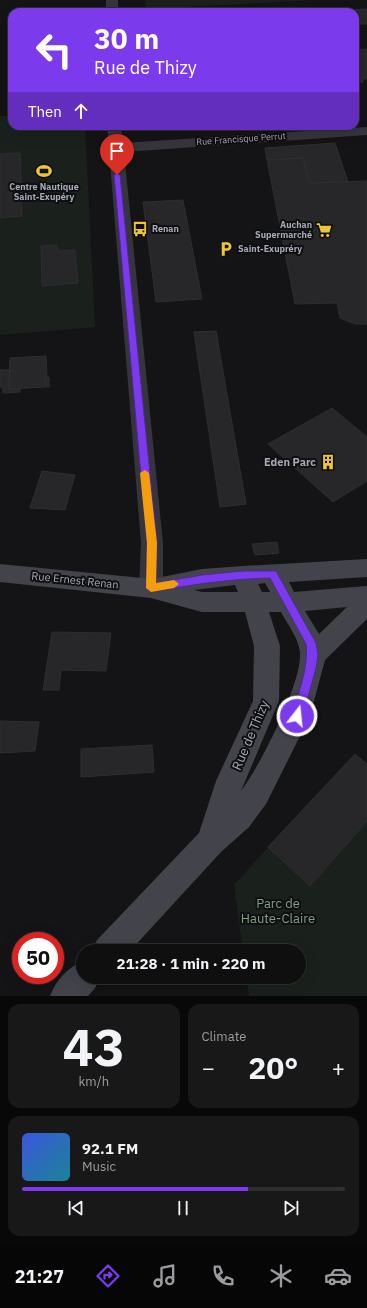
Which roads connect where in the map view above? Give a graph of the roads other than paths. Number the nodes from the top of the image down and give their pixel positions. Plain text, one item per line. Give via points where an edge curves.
1 (367, 131) edge
2 (114, 137) edge
3 (367, 568) edge
4 (0, 573) edge
5 (243, 574) junction
6 (272, 574) junction
7 (151, 588) junction
8 (367, 596) edge
9 (254, 602) junction
10 (288, 602) junction
11 (367, 604) edge
12 (313, 655) junction
13 (211, 842) junction
14 (115, 944) edge
15 (77, 984) edge
16 (66, 996) edge

1 - 2 street, Rue Francisque Perrut
2 - 7 street via 152,543
3 - 6 main road
4 - 7 main road, Rue Ernest Renan
5 - 6 main road
5 - 7 main road, Rue Ernest Renan
5 - 9 main road, Rue de Thizy
6 - 10 main road
7 - 9 main road, Rue Ernest Renan via 202,602
8 - 10 main road
9 - 10 main road
9 - 13 main road, Rue de Thizy via 267,646 266,701 230,781
10 - 12 main road via 311,643
11 - 12 main road
12 - 13 main road, Rue de Thizy via 297,716 256,794 239,817
13 - 14 main road, Rue de Thizy
15 - 16 main road

